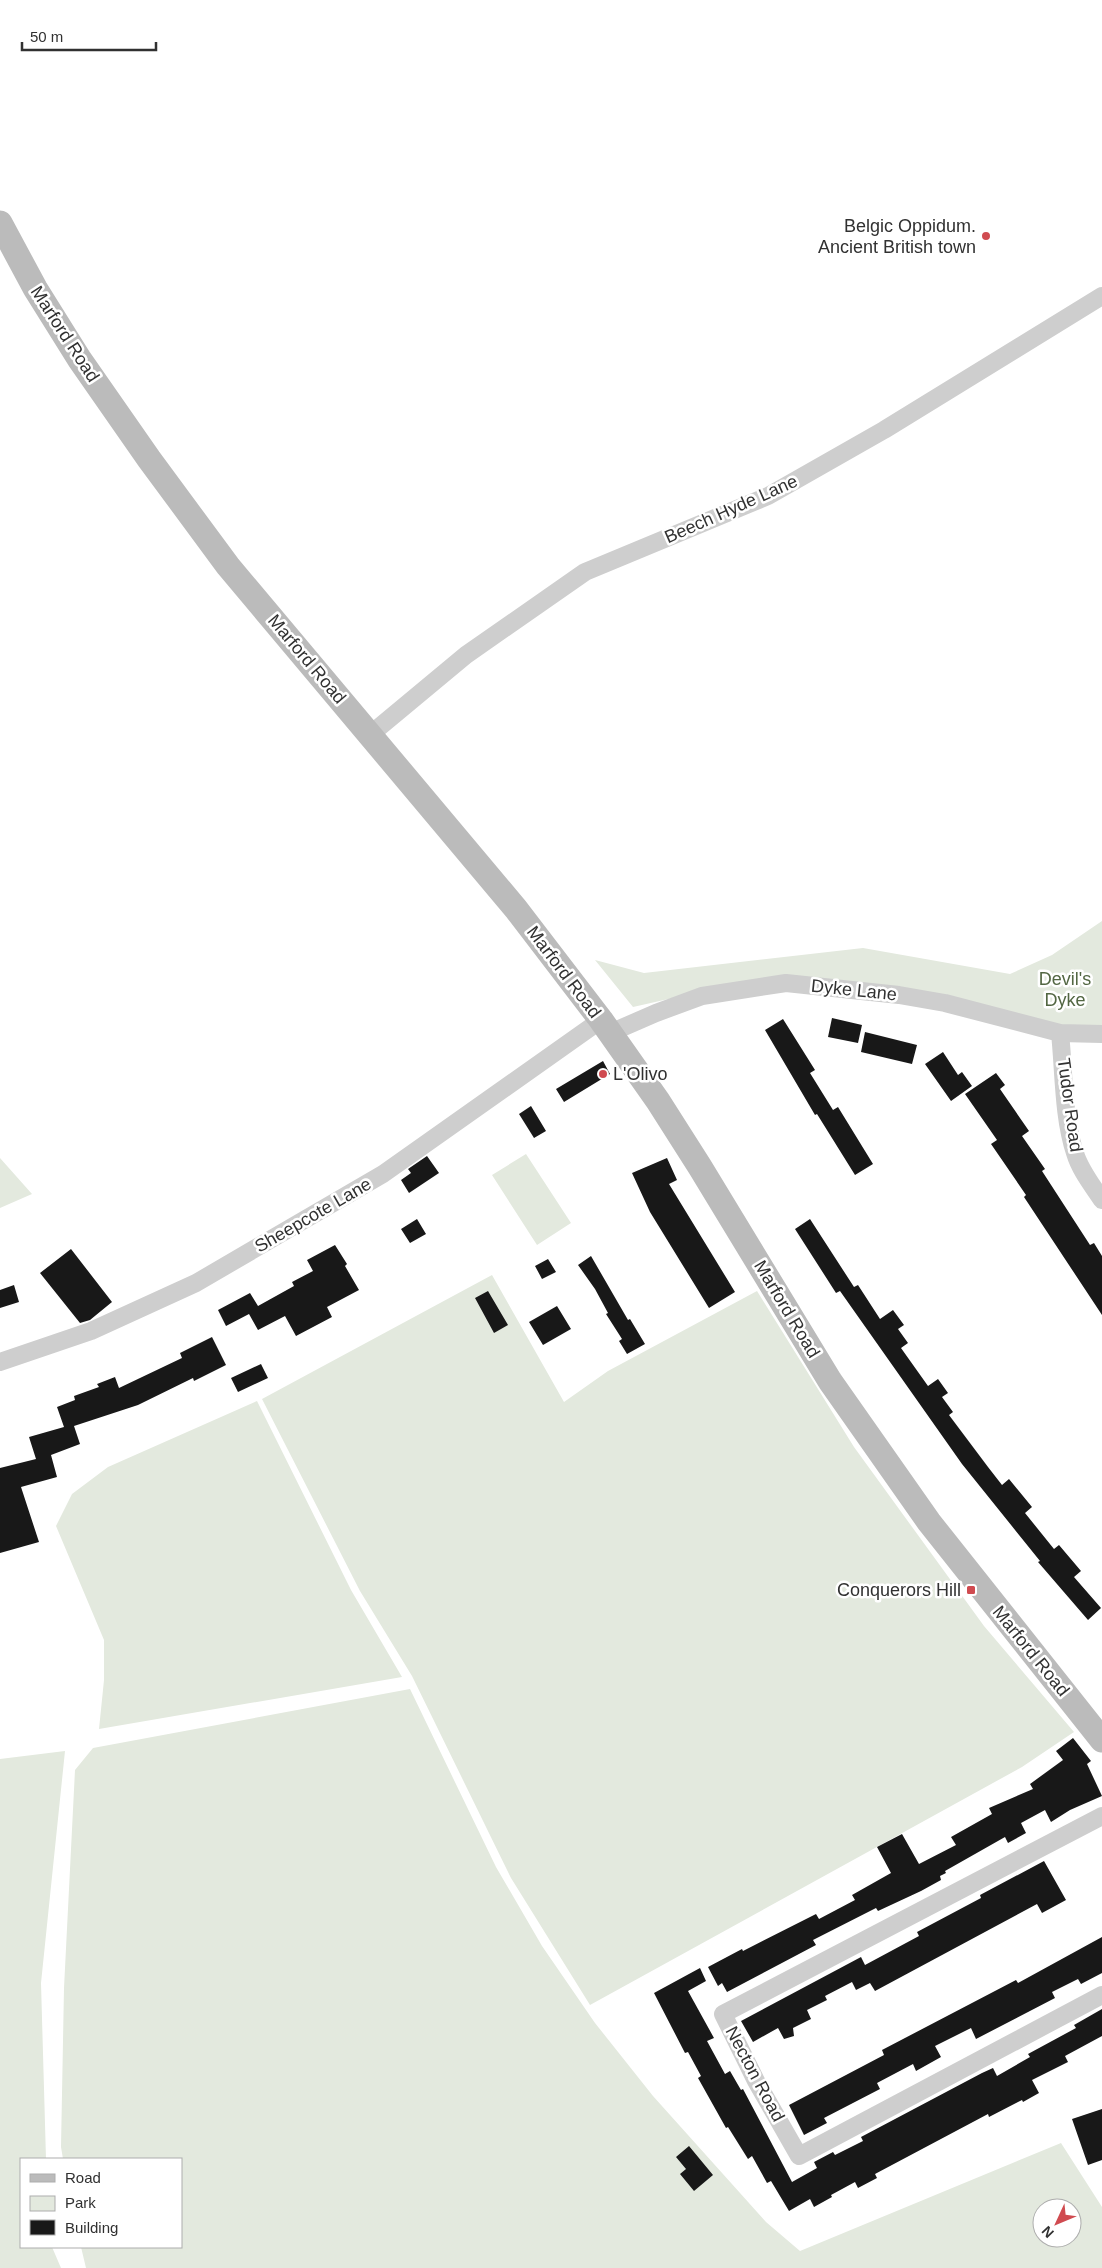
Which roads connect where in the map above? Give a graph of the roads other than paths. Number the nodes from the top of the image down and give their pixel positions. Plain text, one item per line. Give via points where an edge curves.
1 (0, 223) edge
2 (1102, 296) edge
3 (371, 734) junction
4 (606, 1026) junction
5 (1060, 1033) junction
6 (1102, 1034) edge
7 (1102, 1200) edge
8 (0, 1362) edge
9 (1102, 1740) edge
10 (1102, 1816) edge
11 (1102, 1995) edge

1 - 3 street, Marford Road via 35,288 80,360 149,459 228,566
2 - 3 street, Beech Hyde Lane via 884,430 768,496 585,572 466,655
3 - 4 street, Marford Road via 516,909
4 - 5 street, Dyke Lane via 656,1013 702,996 786,983 936,1001
4 - 8 street, Sheepcote Lane via 383,1174 196,1283 92,1331
4 - 9 street, Marford Road via 700,1167 830,1381 929,1522
5 - 6 street, Dyke Lane
5 - 7 street, Tudor Road via 1070,1136 1084,1173
10 - 11 street, Necton Road via 723,2014 756,2081 799,2156

